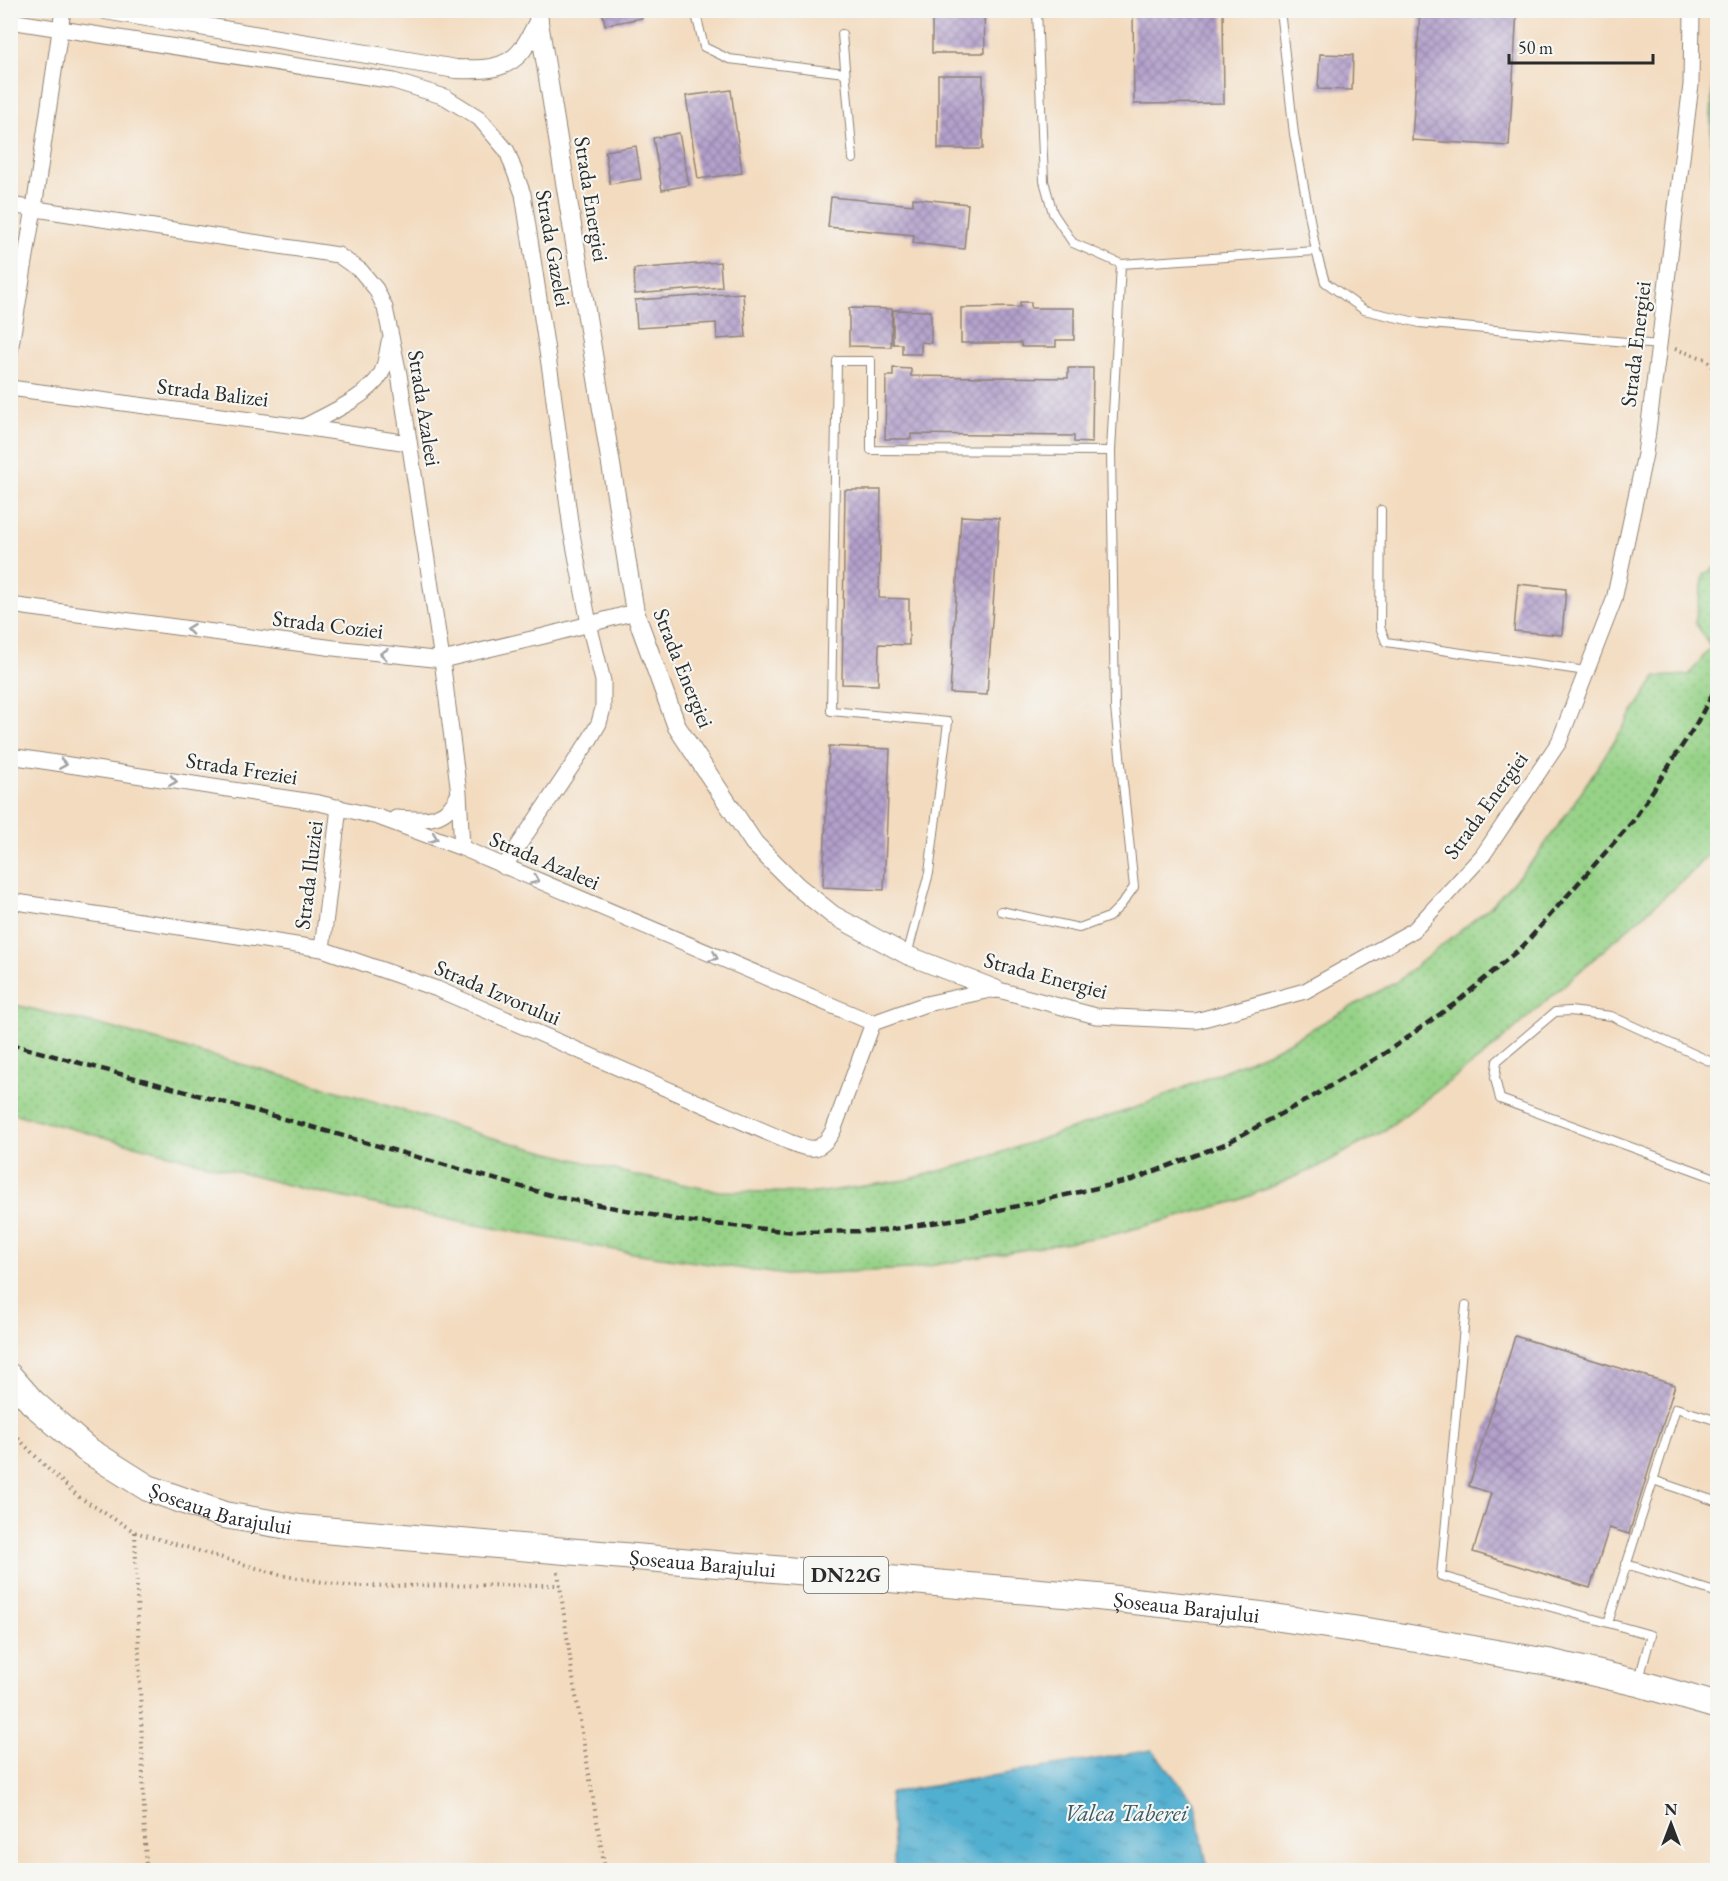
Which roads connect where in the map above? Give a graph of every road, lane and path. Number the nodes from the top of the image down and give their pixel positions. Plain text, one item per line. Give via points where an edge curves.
1 (63, 10) edge
2 (105, 10) edge
3 (695, 10) edge
4 (1037, 10) edge
5 (1280, 10) edge
6 (1692, 10) edge
7 (538, 15) edge
8 (10, 21) edge
9 (60, 28) junction
10 (842, 34) dead end
11 (845, 73) junction
12 (853, 159) dead end
13 (10, 205) edge
14 (34, 208) junction
15 (1316, 251) junction
16 (1121, 264) junction
17 (389, 334) junction
18 (1659, 345) junction
19 (10, 351) edge
20 (1718, 374) edge
21 (10, 388) edge
22 (303, 427) junction
23 (408, 443) junction
24 (1111, 452) junction
25 (1381, 510) dead end
26 (10, 606) edge
27 (635, 612) junction
28 (589, 624) junction
29 (442, 660) junction
30 (1586, 671) junction
31 (10, 756) edge
32 (459, 793) junction
33 (339, 807) junction
34 (378, 817) junction
35 (462, 848) junction
36 (504, 867) junction
37 (10, 901) edge
38 (1001, 911) dead end
39 (322, 949) junction
40 (907, 955) junction
41 (995, 989) junction
42 (873, 1023) junction
43 (1718, 1065) edge
44 (1718, 1179) edge
45 (1466, 1305) dead end
46 (10, 1377) edge
47 (1718, 1421) edge
48 (10, 1430) edge
49 (1653, 1480) junction
50 (1718, 1502) edge
51 (135, 1532) junction
52 (555, 1550) junction
53 (1626, 1564) junction
54 (560, 1585) junction
55 (1718, 1593) edge
56 (1608, 1623) junction
57 (1638, 1683) junction
58 (1718, 1706) edge
59 (146, 1870) edge
60 (605, 1870) edge

1 - 9 street
2 - 7 street via 484,70 505,64 522,50
3 - 11 lane via 704,47 729,59
4 - 16 lane via 1044,181 1053,213 1073,243
5 - 15 lane via 1294,134
6 - 18 street, Strada Energiei via 1691,85
7 - 27 street, Strada Energiei
8 - 9 street, Strada Gazelei
9 - 14 street
9 - 28 street, Strada Gazelei via 394,81 445,98 479,118 507,151 523,194 571,530
10 - 11 lane
11 - 12 lane
13 - 14 street, Strada Azaleei
14 - 17 street, Strada Azaleei via 338,255 361,271 376,290 385,308
14 - 19 street
15 - 16 lane
15 - 18 lane via 1325,282 1364,310 1420,323
16 - 24 lane
17 - 22 street, Strada Azaleei via 387,358 380,375 356,399
17 - 23 street, Strada Azaleei
18 - 20 path via 1706,359
18 - 30 street, Strada Energiei via 1644,454 1614,600
21 - 22 street, Strada Balizei
22 - 23 street, Strada Balizei
23 - 29 street, Strada Azaleei
24 - 38 lane via 1115,708 1134,887 1109,917 1080,928
24 - 40 lane via 871,450 871,361 837,361 831,711 948,722 929,873
25 - 30 lane via 1380,627 1386,642
29 -> 26 street, Strada Coziei
27 - 28 street, Strada Coziei
27 - 40 street, Strada Energiei via 677,727 754,843 796,886 833,915
28 - 29 street, Strada Coziei
28 - 36 street, Strada Gazelei via 603,681 598,723
29 - 32 street, Strada Azaleei
30 - 41 street, Strada Energiei via 1559,742 1483,855 1414,930 1305,991 1196,1021 1096,1016
31 -> 33 street, Strada Freziei
32 - 34 street via 442,815 415,819
32 - 35 street, Strada Azaleei
33 - 34 street, Strada Freziei
33 - 39 street, Strada Iluziei
34 -> 35 street, Strada Freziei
35 - 36 street, Strada Azaleei
36 -> 42 street, Strada Azaleei
37 - 39 street, Strada Izvorului
39 - 42 street, Strada Izvorului via 437,989 789,1142 815,1148 825,1144 833,1131
40 - 41 street, Strada Energiei
41 - 42 street via 926,1004
43 - 44 lane via 1611,1016 1570,1011 1556,1012 1497,1060 1495,1078 1500,1099
45 - 56 lane via 1441,1576
46 - 52 highway, Șoseaua Barajului / DN22G via 32,1402 86,1449 148,1488 224,1515 300,1528
47 - 49 lane via 1676,1407
48 - 51 path via 79,1497
49 - 50 lane
49 - 53 lane
51 - 54 path via 280,1575 347,1586
51 - 59 path
52 - 54 path
52 - 57 highway, Șoseaua Barajului / DN22G via 1261,1615 1548,1662
53 - 55 lane
53 - 56 lane
54 - 60 path
56 - 57 lane via 1651,1635
57 - 58 highway, Șoseaua Barajului / DN22G

